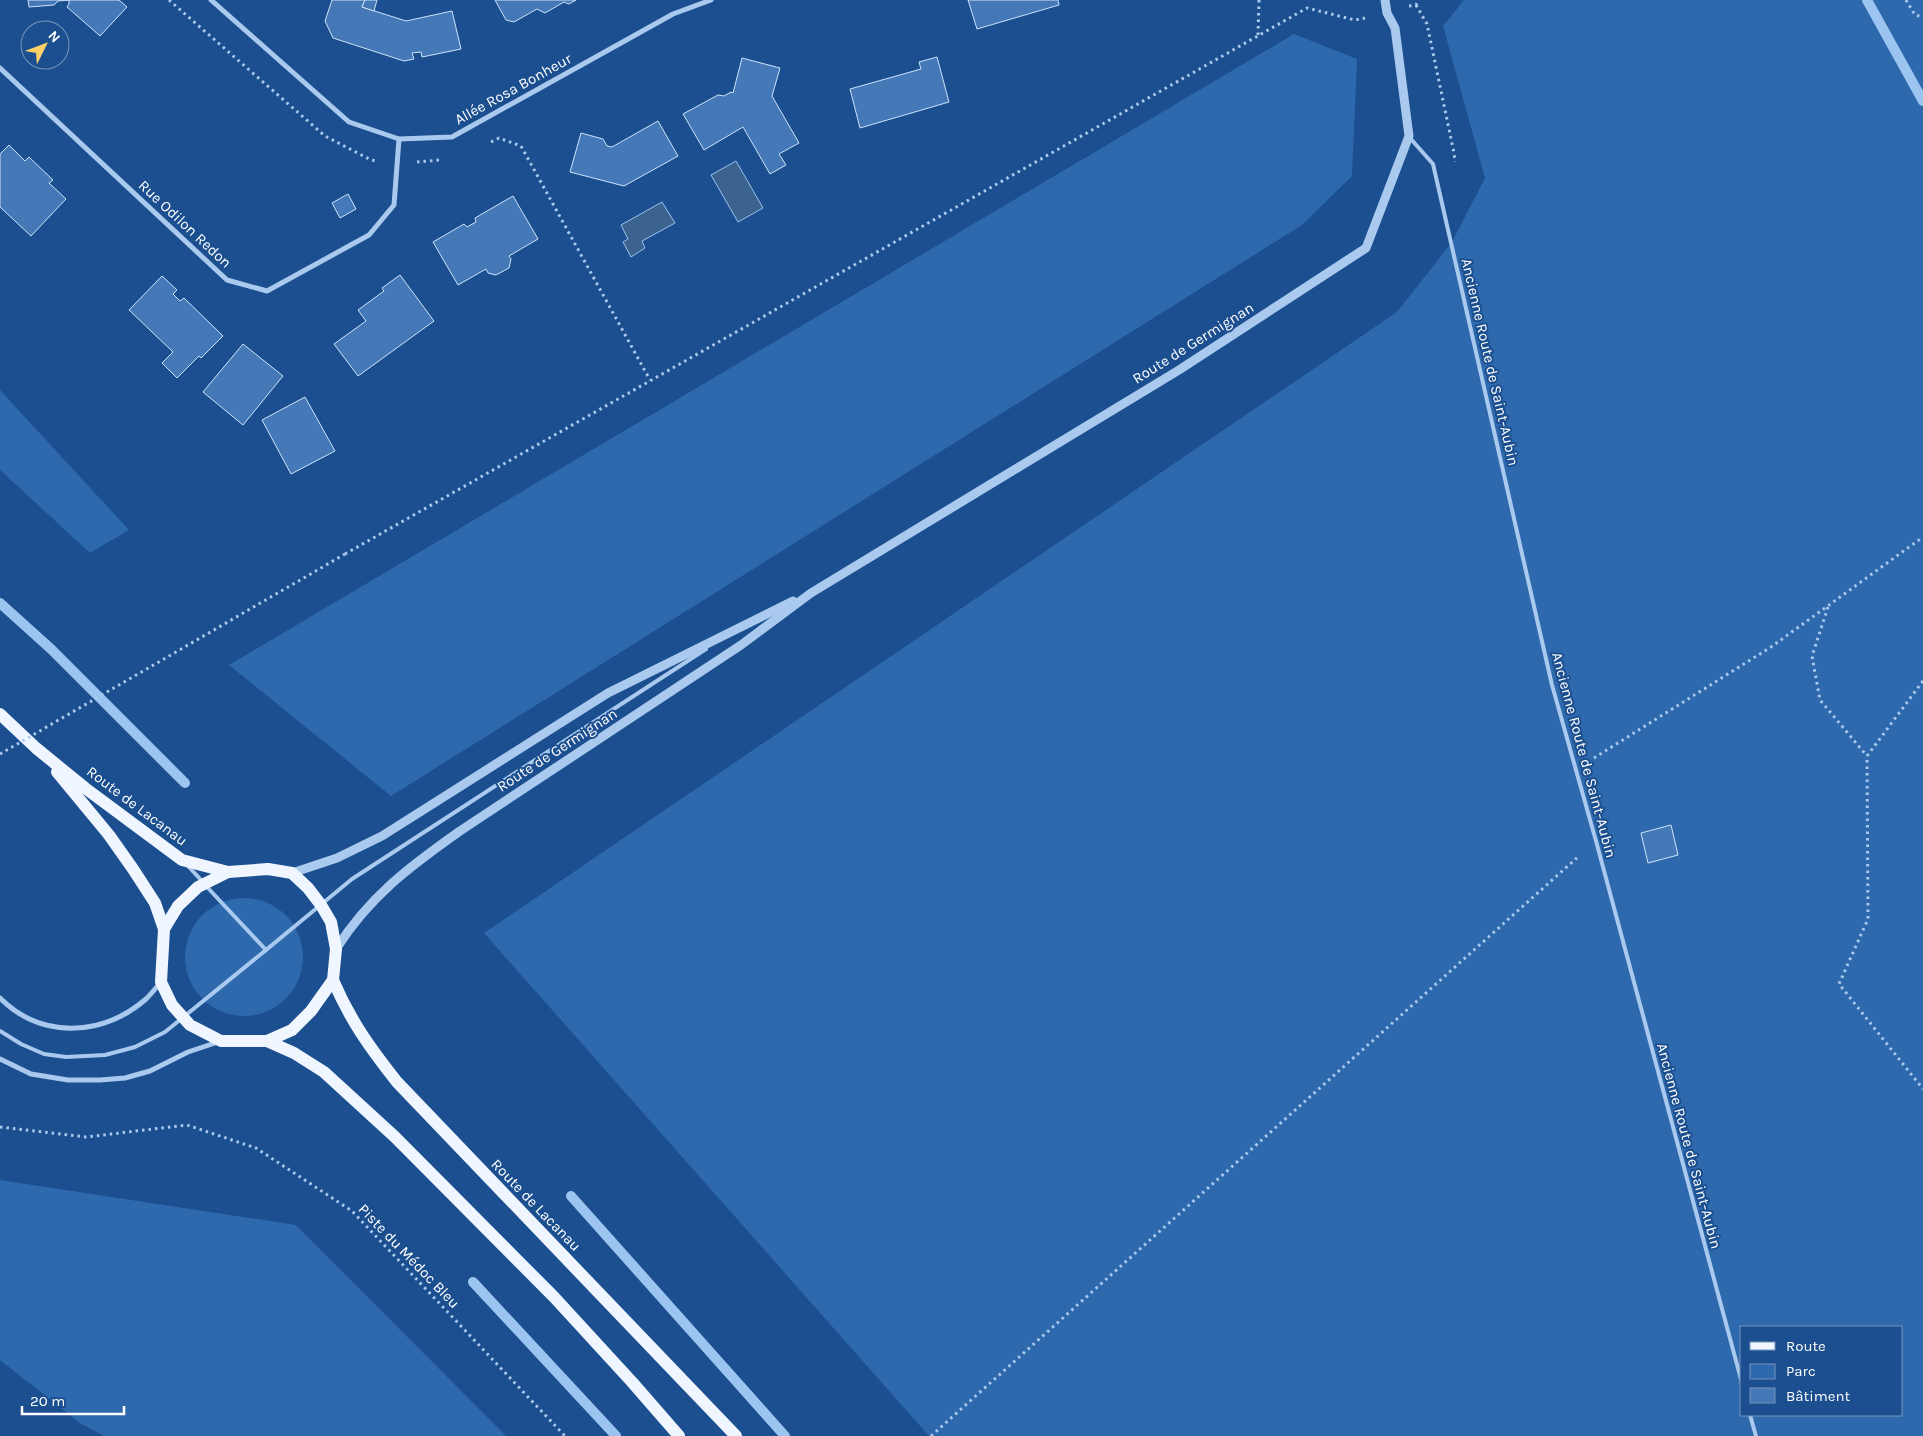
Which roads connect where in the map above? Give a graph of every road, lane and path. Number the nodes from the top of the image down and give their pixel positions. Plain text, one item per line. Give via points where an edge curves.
1 (169, 0) edge
2 (211, 0) edge
3 (711, 0) edge
4 (1258, 0) edge
5 (1385, 0) edge
6 (1418, 0) edge
7 (1906, 0) edge
8 (1416, 4) junction
9 (1387, 12) junction
10 (1923, 17) edge
11 (1258, 36) junction
12 (0, 68) edge
13 (1409, 136) junction
14 (399, 139) junction
15 (490, 142) dead end
16 (444, 160) dead end
17 (398, 163) junction
18 (1455, 163) dead end
19 (650, 380) junction
20 (1923, 537) edge
21 (811, 593) junction
22 (1828, 606) junction
23 (739, 627) junction
24 (1923, 681) edge
25 (0, 714) edge
26 (36, 748) junction
27 (0, 754) edge
28 (1867, 756) junction
29 (1576, 769) junction
30 (1596, 841) junction
31 (182, 860) junction
32 (228, 872) junction
33 (292, 873) junction
34 (204, 884) junction
35 (321, 905) junction
36 (164, 929) junction
37 (336, 949) junction
38 (266, 950) junction
39 (333, 980) junction
40 (161, 982) junction
41 (0, 998) edge
42 (184, 1018) junction
43 (0, 1031) edge
44 (221, 1041) junction
45 (267, 1041) junction
46 (0, 1059) edge
47 (1923, 1089) edge
48 (0, 1127) edge
49 (1740, 1377) edge
50 (1750, 1416) edge
51 (565, 1436) edge
52 (679, 1436) edge
53 (736, 1436) edge
54 (931, 1436) edge
55 (1756, 1436) edge

1 - 17 path via 325,136 371,160
2 - 14 street, Allée Rosa Bonheur via 350,122
3 - 14 street, Allée Rosa Bonheur via 673,14 452,137
4 - 11 path
5 - 9 street, Route de Germignan
6 - 8 path
7 - 10 path via 1915,15
8 - 9 path
8 - 18 path via 1427,24
9 - 11 path via 1355,20 1307,8
9 - 13 street, Route de Germignan via 1395,28
11 - 19 path
12 - 17 street, Rue Odilon Redon via 226,280 267,291 369,235 394,205
13 - 21 street, Route de Germignan via 1366,248 1179,370
13 - 29 lane, Ancienne Route de Saint-Aubin via 1433,164 1552,685
14 - 17 street, Rue Odilon Redon
15 - 19 path via 499,138 521,146
16 - 17 path
19 - 27 path, bridge
20 - 22 path
21 - 23 street, Route de Germignan
21 - 37 street, Route de Germignan via 741,645 418,860 369,904
22 - 28 path via 1812,656 1820,700
22 - 29 path via 1771,648
23 - 33 street, Route de Germignan via 608,693 382,836 338,858
23 - 35 lane via 352,879
24 - 28 path
25 - 26 main road, Route de Lacanau
26 - 31 main road, Route de Lacanau
26 - 36 main road, Route de Lacanau via 114,842 155,903
28 - 47 path via 1868,919 1839,984
29 - 30 lane, Ancienne Route de Saint-Aubin
30 - 49 lane, Ancienne Route de Saint-Aubin
30 - 54 path
31 - 32 main road, Route de Lacanau
31 - 34 lane
32 - 33 main road via 268,869
32 - 34 main road
33 - 35 main road
34 - 36 main road via 178,906
34 - 38 lane
35 - 37 main road via 331,922
35 - 38 lane
36 - 40 main road
37 - 39 main road
38 - 42 lane
39 - 45 main road via 311,1011 292,1030
39 - 53 main road, Route de Lacanau via 365,1041 397,1082
40 - 41 street via 145,1000 118,1017 91,1026 66,1029 21,1016
40 - 42 main road via 172,1005
42 - 43 lane via 135,1047 105,1054 66,1057 44,1054
42 - 44 main road via 190,1025
44 - 45 main road
44 - 46 street via 125,1078 68,1080 31,1074
45 - 52 main road via 294,1052 324,1072 395,1136 554,1297
48 - 51 path, Piste du Médoc Bleu via 86,1137 187,1125 256,1148 352,1211
50 - 55 lane

